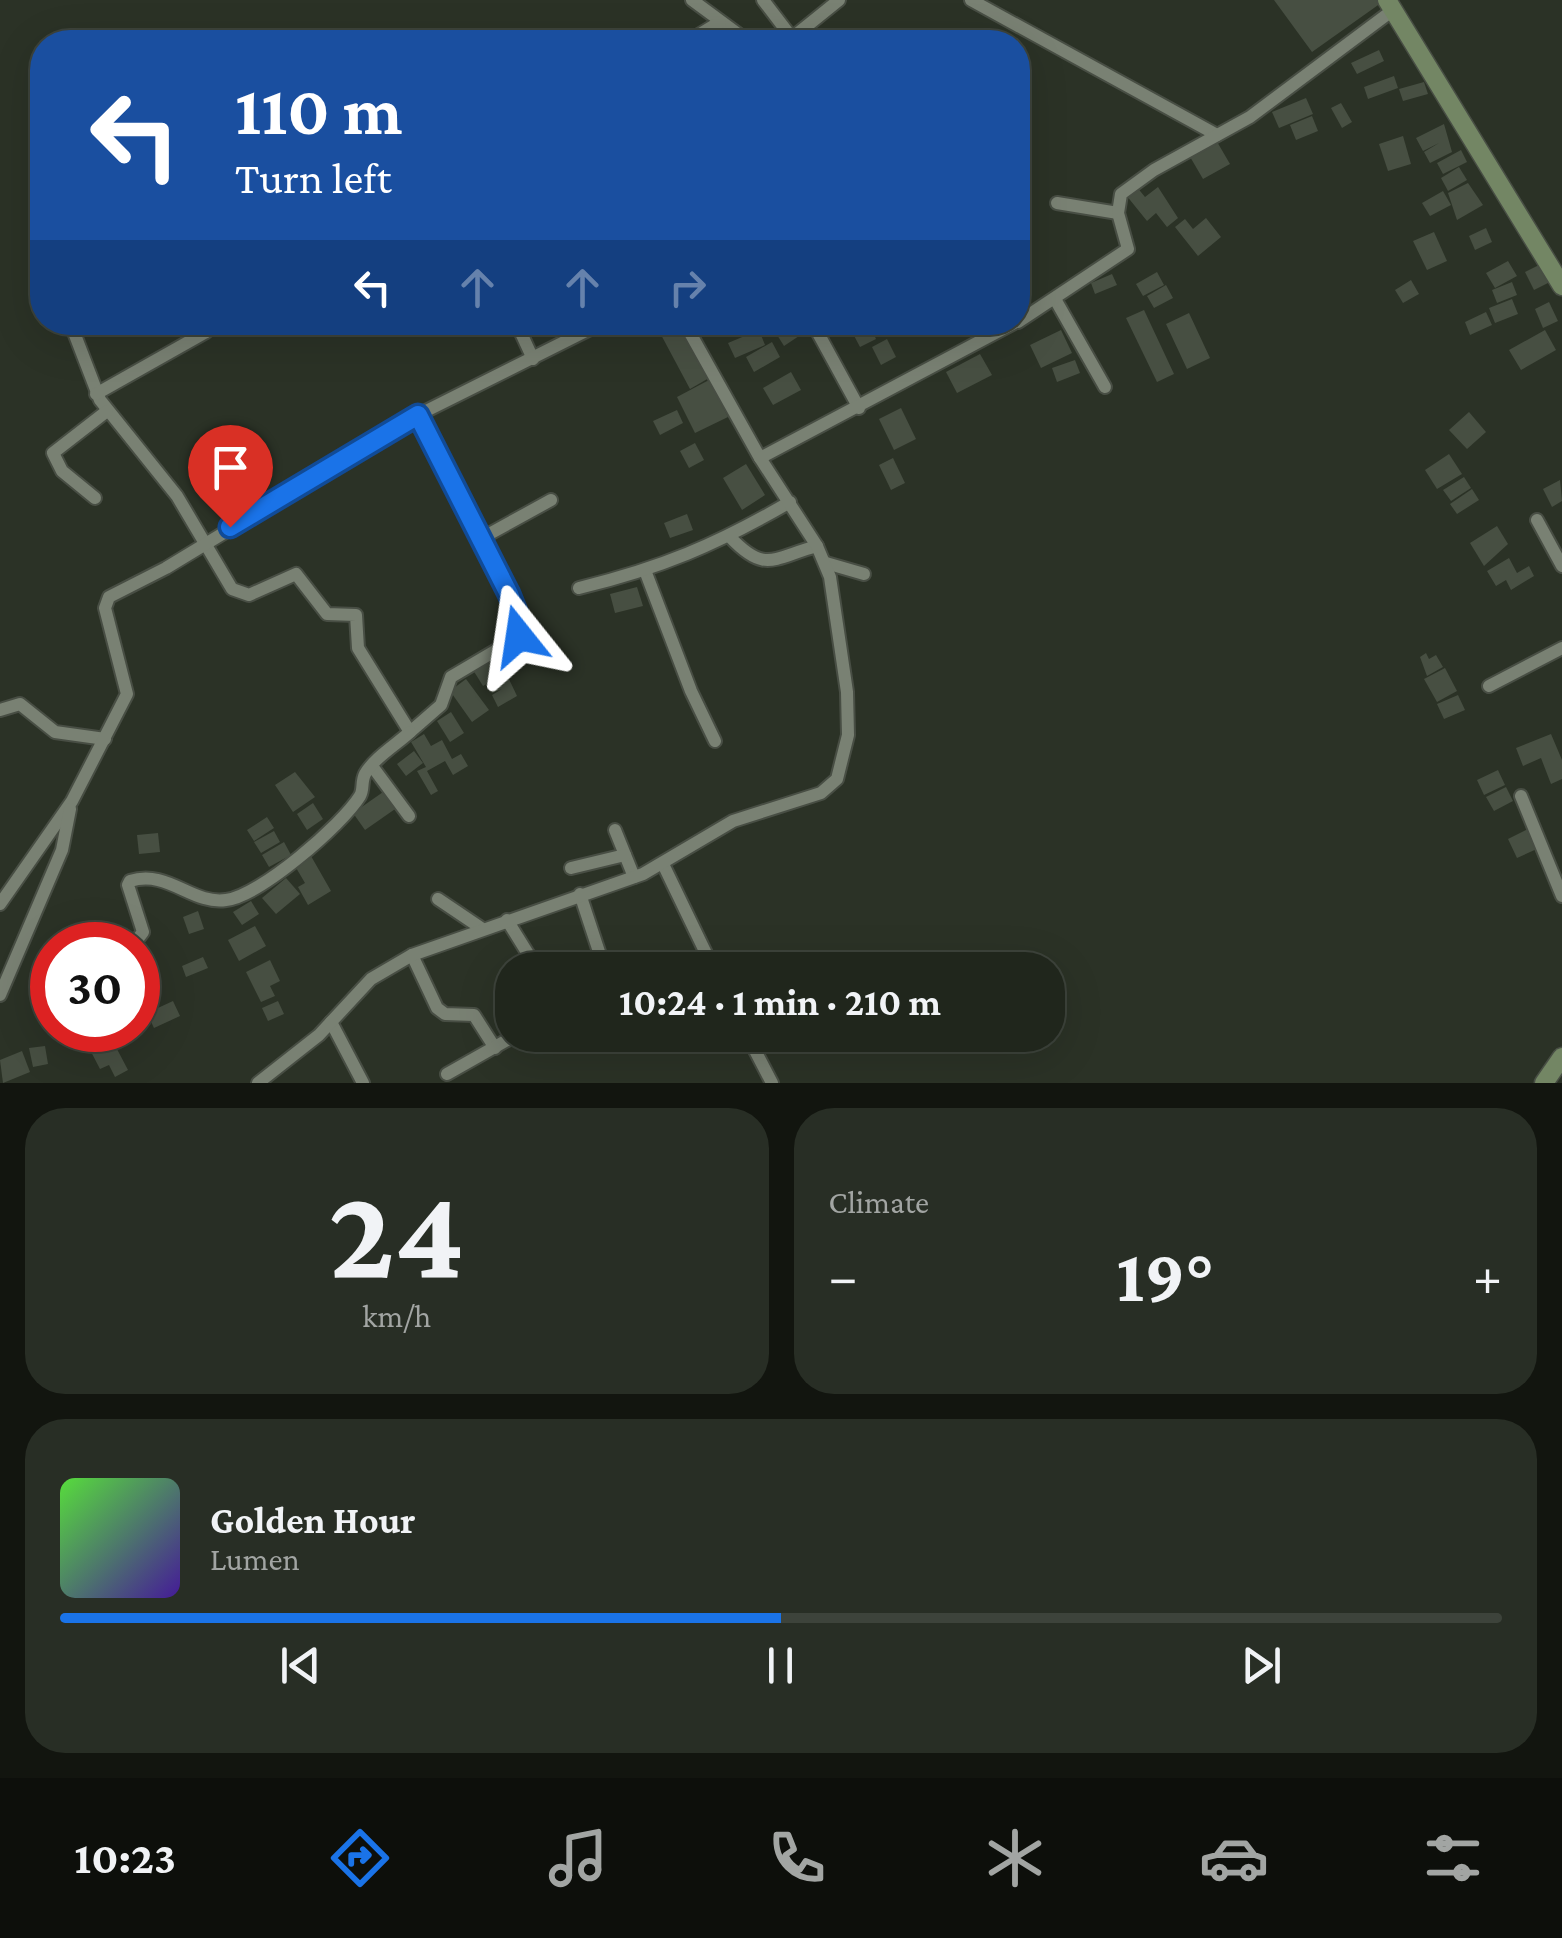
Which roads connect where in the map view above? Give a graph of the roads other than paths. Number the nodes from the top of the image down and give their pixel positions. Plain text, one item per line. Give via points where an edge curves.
1 (692, 0) edge
2 (763, 0) edge
3 (839, 0) edge
4 (970, 0) edge
5 (1390, 5) edge
6 (720, 22) junction
7 (707, 30) edge
8 (732, 30) edge
9 (783, 30) edge
10 (802, 30) edge
11 (1025, 30) edge
12 (1030, 33) edge
13 (1216, 134) junction
14 (1058, 203) dead end
15 (1118, 213) junction
16 (1562, 286) edge
17 (1055, 299) junction
18 (1030, 314) edge
19 (75, 335) edge
20 (201, 335) edge
21 (522, 335) edge
22 (579, 335) edge
23 (691, 335) edge
24 (819, 335) edge
25 (993, 335) edge
26 (533, 359) junction
27 (1105, 387) dead end
28 (96, 394) junction
29 (859, 408) junction
30 (107, 411) junction
31 (418, 415) junction
32 (760, 458) junction
33 (95, 498) dead end
34 (551, 500) dead end
35 (790, 502) junction
36 (1537, 520) dead end
37 (730, 536) junction
38 (482, 538) junction
39 (206, 542) junction
40 (817, 546) junction
41 (826, 563) junction
42 (1562, 566) edge
43 (646, 572) junction
44 (864, 574) dead end
45 (578, 588) dead end
46 (1562, 648) edge
47 (1489, 686) dead end
48 (0, 710) edge
49 (410, 732) junction
50 (105, 739) junction
51 (716, 741) dead end
52 (372, 766) junction
53 (1521, 796) dead end
54 (72, 801) junction
55 (409, 816) dead end
56 (615, 830) dead end
57 (625, 855) junction
58 (663, 864) junction
59 (571, 868) dead end
60 (634, 877) junction
61 (580, 894) junction
62 (1562, 896) edge
63 (438, 899) dead end
64 (0, 904) edge
65 (507, 920) junction
66 (140, 922) edge
67 (481, 928) junction
68 (527, 952) edge
69 (599, 952) edge
70 (705, 952) edge
71 (412, 954) junction
72 (0, 995) edge
73 (331, 1022) junction
74 (495, 1046) edge
75 (495, 1049) edge
76 (755, 1052) edge
77 (1562, 1057) edge
78 (447, 1074) dead end
79 (258, 1083) edge
80 (363, 1083) edge
81 (772, 1083) edge
82 (1544, 1083) edge

1 - 6 street
2 - 9 street
3 - 10 street
4 - 11 street
5 - 13 street via 1275,99
5 - 16 main road
6 - 7 street
6 - 8 street
12 - 13 street
13 - 15 street via 1121,194
14 - 15 street
15 - 17 street via 1128,249
17 - 18 street
17 - 27 street
19 - 28 street
20 - 28 street
21 - 26 street
22 - 26 street
23 - 32 street
24 - 29 street
25 - 29 street
26 - 31 street
28 - 30 street
29 - 32 street
30 - 33 street via 52,455
30 - 39 street via 164,478
31 - 38 street
31 - 39 street
32 - 35 street
34 - 38 street
35 - 37 street
35 - 40 street
36 - 42 street
37 - 40 street via 761,562
37 - 43 street
38 - 49 street via 518,614 520,634 450,677 441,705
39 - 49 street via 241,596 296,574 327,614 357,616 358,648
39 - 50 street via 106,601 128,688
40 - 41 street
41 - 44 street
41 - 58 street via 847,692 848,735 837,778 821,793 742,816
43 - 45 street
43 - 51 street
46 - 47 street
48 - 50 street via 20,704 56,732
49 - 52 street
50 - 54 street
52 - 55 street
52 - 66 street via 361,795 328,829 233,899 214,901 159,878 132,880
53 - 62 street
54 - 64 street
54 - 72 street via 62,850
56 - 57 street
57 - 59 street
57 - 60 street
58 - 60 street
58 - 70 street
60 - 61 street
61 - 65 street
61 - 69 street
63 - 67 street
65 - 67 street
65 - 68 street
67 - 71 street
71 - 73 street via 365,984
71 - 74 street via 437,1008 476,1017
73 - 79 street
73 - 80 street
75 - 78 street
76 - 81 street
77 - 82 main road

